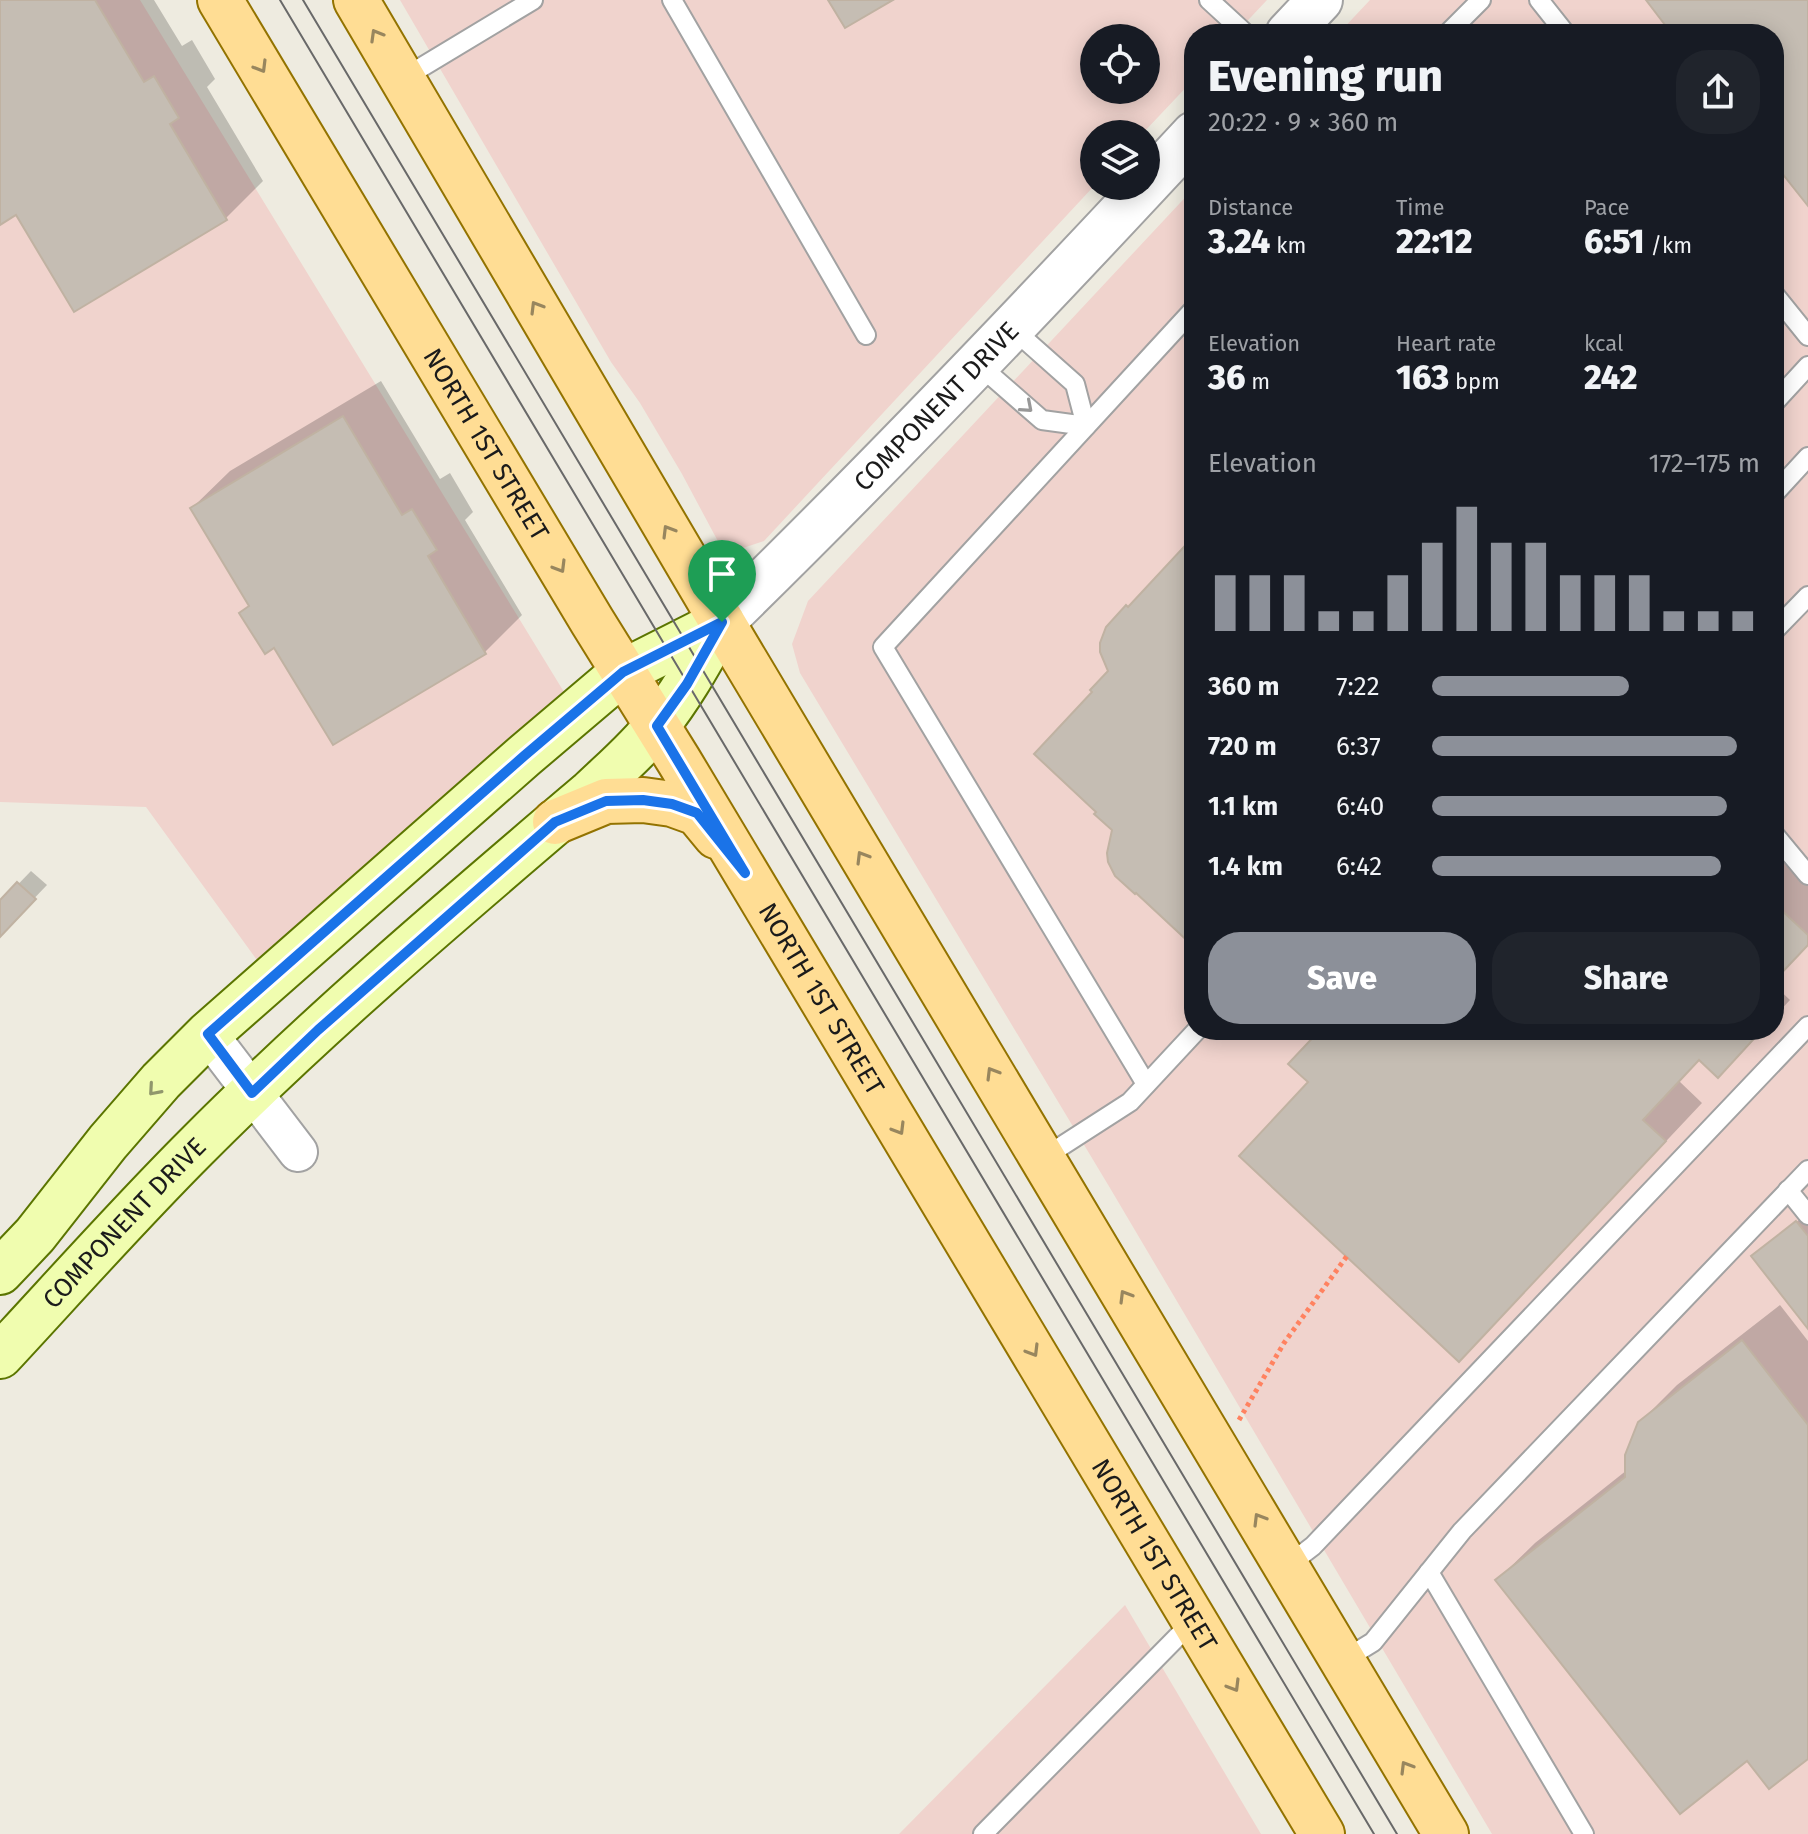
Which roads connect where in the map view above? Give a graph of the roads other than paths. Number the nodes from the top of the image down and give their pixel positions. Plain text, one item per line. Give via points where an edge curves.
1 (220, 0) edge
2 (356, 0) edge
3 (533, 0) edge
4 (672, 0) edge
5 (1209, 0) edge
6 (1320, 0) edge
7 (1481, 0) edge
8 (1539, 0) edge
9 (1235, 24) edge
10 (1297, 24) edge
11 (1457, 24) edge
12 (1558, 24) edge
13 (402, 79) junction
14 (1184, 145) edge
15 (1784, 306) edge
16 (1184, 320) edge
17 (1013, 329) junction
18 (866, 335) dead end
19 (1808, 336) edge
20 (979, 365) junction
21 (1808, 366) edge
22 (1784, 392) edge
23 (1086, 426) junction
24 (1808, 457) edge
25 (1784, 483) edge
26 (1808, 596) edge
27 (1784, 621) edge
28 (722, 622) junction
29 (623, 672) junction
30 (657, 726) junction
31 (555, 822) junction
32 (1784, 846) edge
33 (745, 873) junction
34 (1808, 875) edge
35 (1808, 1026) edge
36 (208, 1034) junction
37 (1188, 1040) edge
38 (1146, 1084) junction
39 (252, 1093) junction
40 (298, 1152) dead end
41 (1043, 1158) junction
42 (1808, 1170) edge
43 (1788, 1190) junction
44 (1808, 1215) edge
45 (0, 1272) edge
46 (0, 1356) edge
47 (1287, 1566) junction
48 (1429, 1572) junction
49 (1195, 1619) junction
50 (1342, 1661) junction
51 (983, 1834) edge
52 (1322, 1834) edge
53 (1446, 1834) edge
54 (1584, 1834) edge

1 -> 29 main road, NORTH 1ST STREET
13 -> 2 main road
3 - 13 lane
4 - 18 lane
5 - 9 lane
6 - 10 street
7 - 11 lane
8 - 12 lane
28 -> 13 main road
14 - 17 street, COMPONENT DRIVE
15 - 19 lane
16 - 23 lane
17 - 20 street, COMPONENT DRIVE
17 - 23 lane via 1075,384
20 -> 23 lane via 1042,420
20 - 28 street, COMPONENT DRIVE
21 - 22 lane
23 - 38 lane via 883,647
24 - 25 lane
26 - 27 lane
28 - 29 main road, COMPONENT DRIVE
28 - 30 main road, COMPONENT DRIVE
41 -> 28 main road
29 - 30 main road, NORTH 1ST STREET
29 - 36 main road, COMPONENT DRIVE
30 - 31 main road, COMPONENT DRIVE
30 - 33 main road, NORTH 1ST STREET
31 - 33 main road via 606,801 672,804 697,813
31 - 39 main road, COMPONENT DRIVE
32 - 34 lane
33 -> 49 main road, NORTH 1ST STREET
35 - 47 lane via 1313,1546
36 - 39 street
36 -> 45 main road, COMPONENT DRIVE via 161,1081
37 - 38 lane
38 - 41 lane via 1130,1102
39 - 40 street
39 - 46 main road, COMPONENT DRIVE
47 -> 41 main road
42 - 43 lane
43 - 44 lane
43 - 48 lane via 1462,1531
47 - 50 main road
48 - 50 lane via 1373,1642
48 - 54 lane
49 - 51 lane
49 -> 52 main road, NORTH 1ST STREET
53 -> 50 main road

